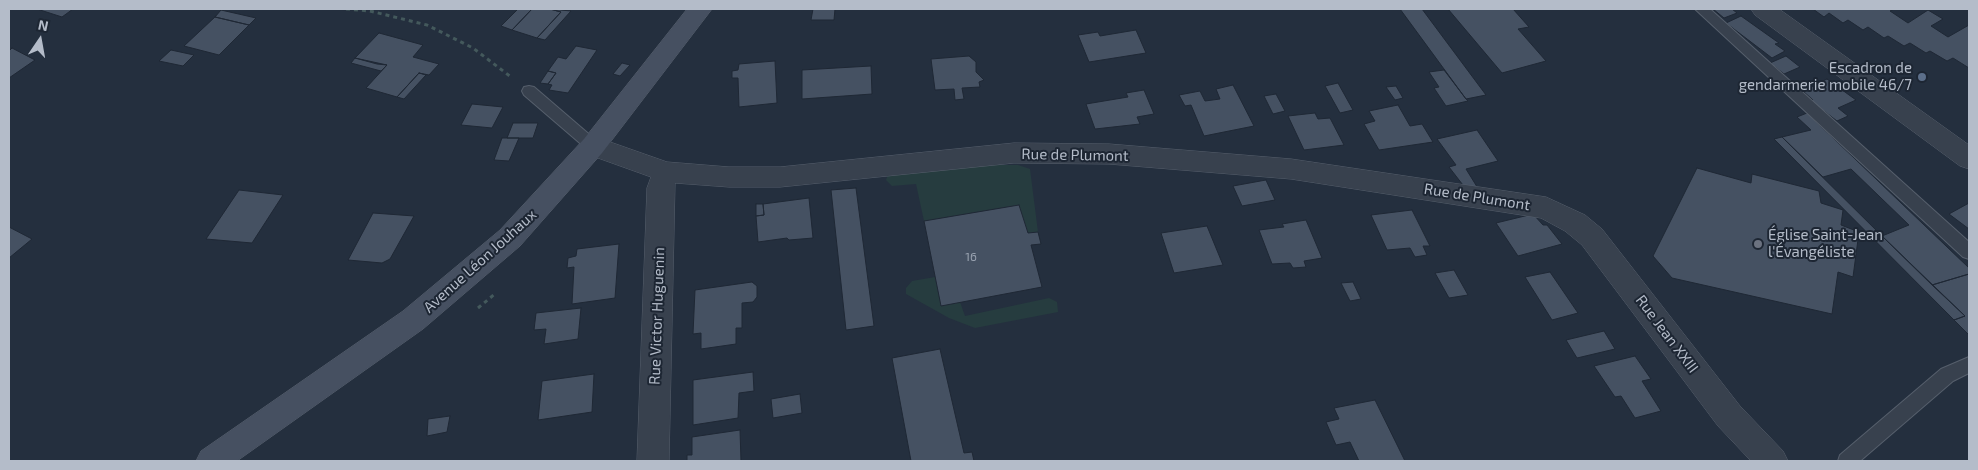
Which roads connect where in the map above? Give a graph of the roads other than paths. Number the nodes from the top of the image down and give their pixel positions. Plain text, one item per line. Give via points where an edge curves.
1 (699, 9) edge
2 (1702, 9) edge
3 (1763, 9) edge
4 (529, 91) road end
5 (593, 146) junction
6 (1969, 159) edge
7 (666, 172) junction
8 (1558, 213) joint
9 (1969, 252) edge
10 (1969, 365) edge
11 (212, 461) edge
12 (653, 461) edge
13 (1772, 461) edge
14 (1847, 461) edge

1 - 5 main road, Avenue Léon Jouhaux
2 - 9 lane
3 - 6 street
4 - 5 lane
5 - 7 street, Rue de Plumont
5 - 11 main road, Avenue Léon Jouhaux via 516,231 465,278 367,355
7 - 8 street, Rue de Plumont via 780,177 872,170 941,159 1045,152 1203,160 1292,169 1533,206
7 - 12 street, Rue Victor Huguenin via 660,188
8 - 13 street, Rue Jean XXIII via 1597,243 1729,416
10 - 14 lane via 1947,375

